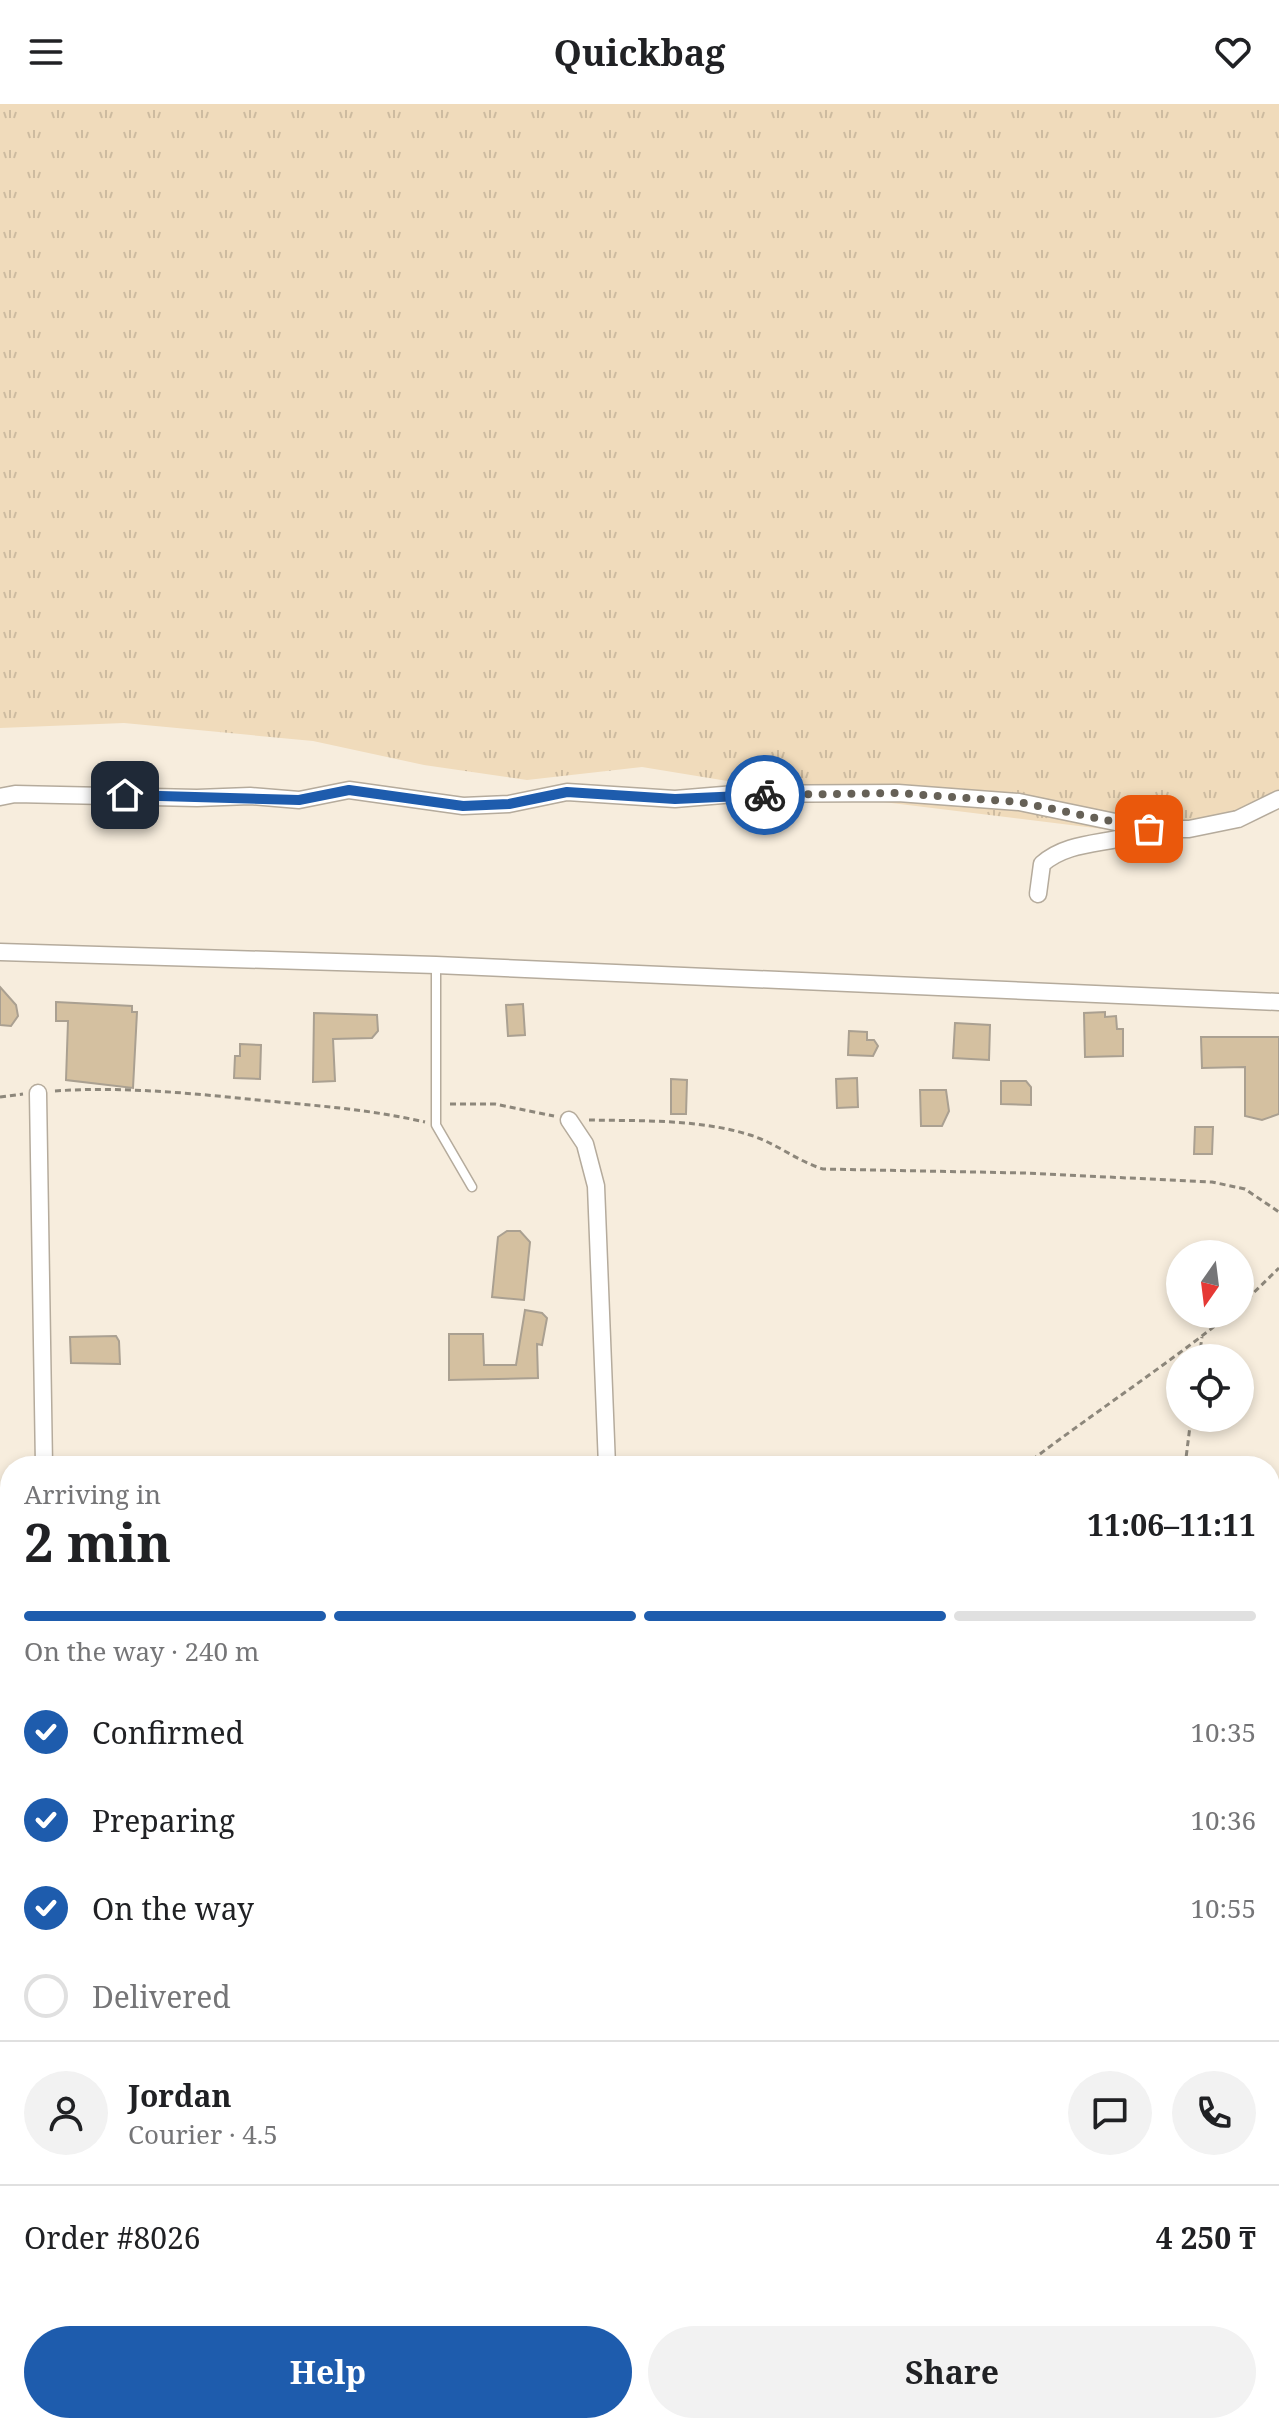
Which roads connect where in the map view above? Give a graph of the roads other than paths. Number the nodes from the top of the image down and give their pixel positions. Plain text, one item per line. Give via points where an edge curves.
1 (0, 797) edge
2 (1279, 799) edge
3 (1149, 829) junction
4 (1038, 894) dead end
5 (0, 952) edge
6 (436, 965) junction
7 (1279, 1002) edge
8 (38, 1093) road end
9 (569, 1120) road end
10 (472, 1187) dead end
11 (44, 1456) edge
12 (607, 1456) edge

1 - 3 street via 299,800 349,790 463,806 509,804 567,792 675,799 898,793 1059,808
2 - 3 street via 1238,819 1189,829
3 - 4 street via 1052,855 1042,864
5 - 6 street
6 - 7 street
6 - 10 lane via 436,1125
8 - 11 street
9 - 12 street via 585,1144 596,1186

